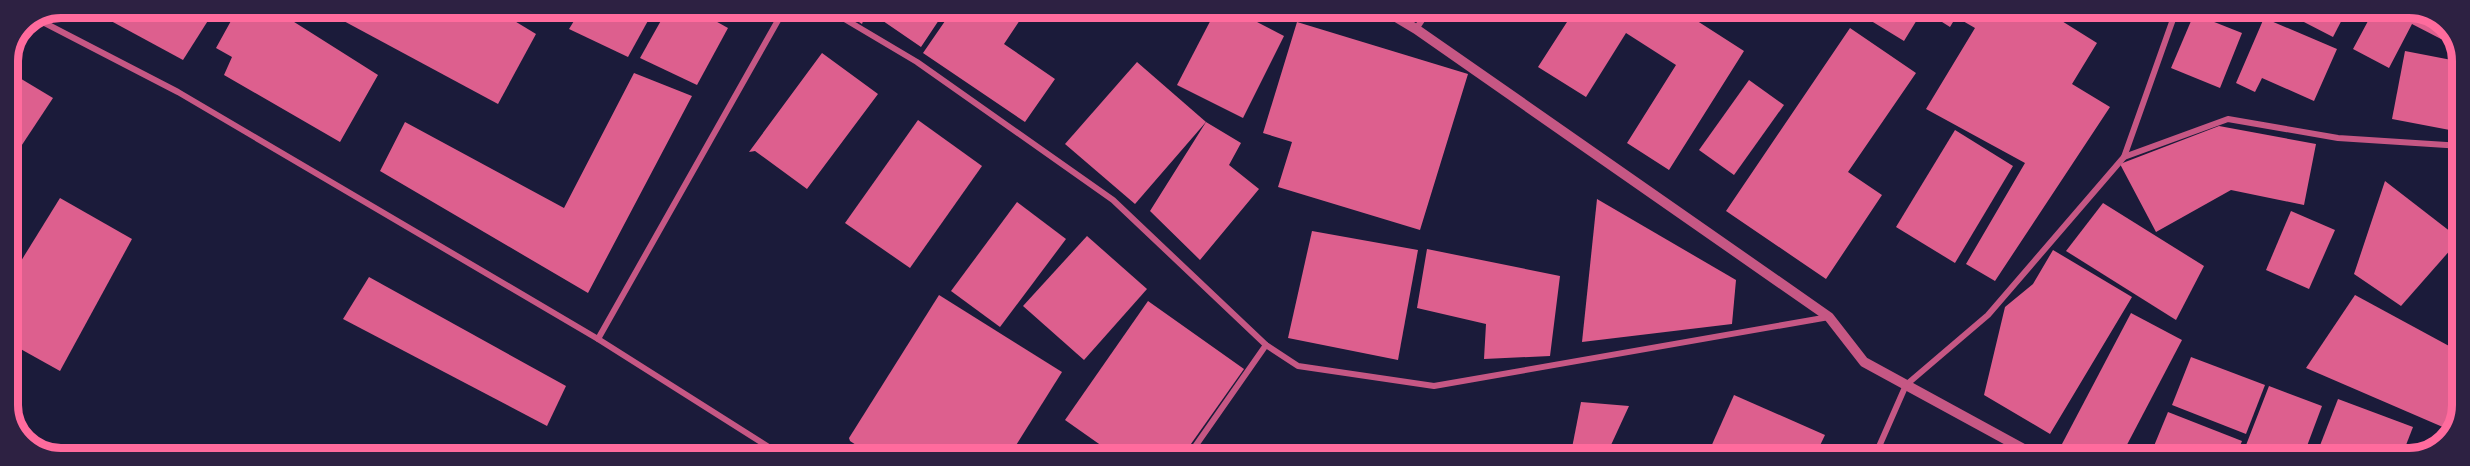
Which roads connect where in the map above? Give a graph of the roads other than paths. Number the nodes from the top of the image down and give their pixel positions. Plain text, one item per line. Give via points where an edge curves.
1 (779, 18) edge
2 (843, 18) edge
3 (1398, 18) edge
4 (1423, 18) edge
5 (2173, 18) edge
6 (43, 22) edge
7 (1416, 29) junction
8 (2452, 145) edge
9 (2124, 157) junction
10 (1829, 317) junction
11 (598, 339) junction
12 (1266, 345) junction
13 (1906, 385) junction
14 (770, 448) edge
15 (1194, 448) edge
16 (1878, 448) edge
17 (2022, 448) edge

1 - 11 street
2 - 12 street via 917,63 1113,200
3 - 7 street
4 - 7 street
5 - 9 street
6 - 11 street via 178,92
7 - 10 street
8 - 9 street via 2338,138 2228,119
9 - 13 street via 1988,315
10 - 12 street via 1434,386 1298,366
10 - 13 street via 1864,362
11 - 14 street
12 - 15 street
13 - 16 street
13 - 17 street

